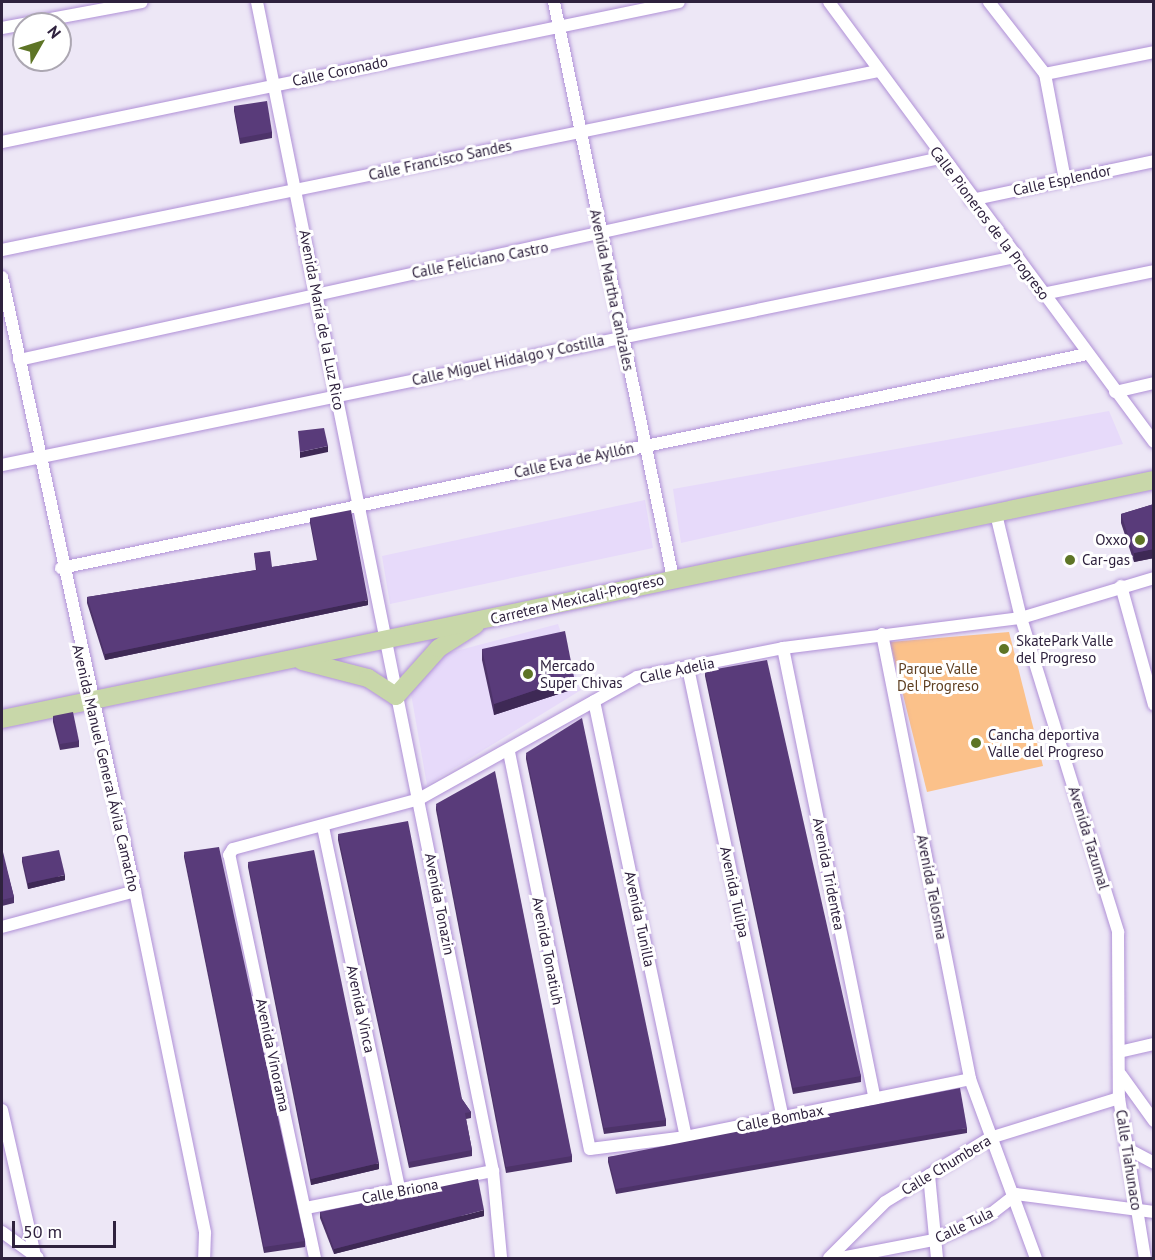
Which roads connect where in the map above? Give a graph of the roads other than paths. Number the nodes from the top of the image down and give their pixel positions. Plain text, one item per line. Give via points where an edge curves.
1 (142, 2) edge
2 (256, 2) edge
3 (554, 2) edge
4 (679, 2) edge
5 (830, 2) edge
6 (989, 2) edge
7 (558, 25) junction
8 (2, 28) edge
9 (1154, 52) edge
10 (878, 71) junction
11 (1045, 74) junction
12 (274, 84) junction
13 (579, 130) junction
14 (2, 142) edge
15 (940, 158) junction
16 (1154, 161) edge
17 (1065, 180) junction
18 (296, 192) junction
19 (971, 200) junction
20 (601, 236) junction
21 (2, 250) edge
22 (1015, 257) junction
23 (1154, 271) edge
24 (2, 278) edge
25 (317, 293) junction
26 (1043, 294) junction
27 (622, 336) junction
28 (1087, 354) junction
29 (19, 360) junction
30 (1154, 383) edge
31 (1115, 392) junction
32 (336, 395) junction
33 (1154, 442) edge
34 (645, 445) junction
35 (39, 458) junction
36 (2, 465) edge
37 (1154, 480) edge
38 (359, 505) junction
39 (996, 514) junction
40 (61, 568) junction
41 (673, 578) junction
42 (1154, 578) edge
43 (1121, 586) junction
44 (1021, 618) junction
45 (482, 620) junction
46 (882, 634) junction
47 (383, 638) junction
48 (783, 648) junction
49 (294, 659) junction
50 (688, 668) junction
51 (396, 696) junction
52 (89, 700) junction
53 (594, 701) junction
54 (1154, 705) edge
55 (2, 719) edge
56 (509, 752) junction
57 (419, 799) junction
58 (323, 827) junction
59 (230, 852) joint
60 (135, 891) junction
61 (2, 927) edge
62 (1154, 1044) edge
63 (1119, 1052) junction
64 (1119, 1071) junction
65 (970, 1079) junction
66 (1119, 1098) junction
67 (875, 1099) junction
68 (2, 1110) edge
69 (783, 1117) junction
70 (1154, 1121) edge
71 (686, 1137) junction
72 (990, 1138) junction
73 (1126, 1148) junction
74 (590, 1149) joint
75 (1154, 1163) edge
76 (493, 1171) junction
77 (929, 1175) junction
78 (400, 1192) junction
79 (1016, 1194) junction
80 (306, 1208) junction
81 (1154, 1212) edge
82 (1137, 1213) junction
83 (2, 1232) edge
84 (934, 1240) junction
85 (37, 1257) edge
86 (204, 1258) edge
87 (315, 1258) edge
88 (501, 1258) edge
89 (829, 1258) edge
90 (841, 1258) edge
91 (937, 1258) edge
92 (1036, 1258) edge
93 (1145, 1258) edge

1 - 8 street
2 - 12 street, Avenida María de la Luz Rico
3 - 7 street, Avenida Martha Canizales
4 - 7 street, Calle Coronado
5 - 10 street, Calle Pioneros de la Progreso
6 - 11 street
7 - 12 street, Calle Coronado
7 - 13 street, Avenida Martha Canizales
9 - 11 street
10 - 13 street, Calle Francisco Sandes
10 - 15 street, Calle Pioneros de la Progreso
11 - 17 street
12 - 14 street, Calle Coronado
12 - 18 street, Avenida María de la Luz Rico
13 - 18 street, Calle Francisco Sandes
13 - 20 street, Avenida Martha Canizales
15 - 19 street, Calle Pioneros de la Progreso
15 - 20 street, Calle Feliciano Castro
16 - 17 street, Calle Esplendor
17 - 19 street, Calle Esplendor
18 - 21 street, Calle Francisco Sandes
18 - 25 street, Avenida María de la Luz Rico
19 - 22 street, Calle Pioneros de la Progreso
20 - 25 street, Calle Feliciano Castro
20 - 27 street, Avenida Martha Canizales
22 - 26 street, Calle Pioneros de la Progreso
22 - 27 street, Calle Miguel Hidalgo y Costilla
23 - 26 street
24 - 29 street, Avenida Manuel General Ávila Camacho
25 - 29 street, Calle Feliciano Castro
25 - 32 street, Avenida María de la Luz Rico
26 - 28 street, Calle Pioneros de la Progreso
27 - 32 street, Calle Miguel Hidalgo y Costilla
27 - 34 street, Avenida Martha Canizales
28 - 31 street, Calle Pioneros de la Progreso
28 - 34 street, Calle Eva de Ayllón
29 - 35 street, Avenida Manuel General Ávila Camacho
30 - 31 street
31 - 33 street, Calle Pioneros de la Progreso
32 - 35 street, Calle Miguel Hidalgo y Costilla
32 - 38 street, Avenida María de la Luz Rico
34 - 38 street, Calle Eva de Ayllón
34 - 41 street, Avenida Martha Canizales
35 - 36 street, Calle Miguel Hidalgo y Costilla
35 - 40 street, Avenida Manuel General Ávila Camacho
37 - 39 main road, Carretera Mexicali-Progreso
38 - 40 street, Calle Eva de Ayllón
38 - 47 street, Avenida María de la Luz Rico
39 - 41 main road, Carretera Mexicali-Progreso
39 - 44 street, Avenida Tazumal
40 - 52 street, Avenida Manuel General Ávila Camacho
41 - 45 main road, Carretera Mexicali-Progreso
42 - 43 street, Calle Adelia
43 - 44 street, Calle Adelia
43 - 54 street
44 - 46 street, Calle Adelia
44 - 63 street, Avenida Tazumal via 1118,932
45 - 47 main road, Carretera Mexicali-Progreso
45 - 51 main road via 439,648
46 - 48 street, Calle Adelia
46 - 65 street, Avenida Telosma
47 - 49 main road, Carretera Mexicali-Progreso
47 - 51 street, Avenida Tonazin
48 - 50 street, Calle Adelia
48 - 67 street, Avenida Tridentea
49 - 51 main road via 368,678
49 - 52 main road, Carretera Mexicali-Progreso
50 - 53 street, Calle Adelia via 637,677
50 - 69 street, Avenida Tulipa
51 - 57 street, Avenida Tonazin
52 - 55 main road, Carretera Mexicali-Progreso
52 - 60 street, Avenida Manuel General Ávila Camacho
53 - 56 street, Calle Adelia
53 - 71 street, Avenida Tunilla
56 - 57 street, Calle Adelia
56 - 74 street, Avenida Tonatiuh
57 - 58 street, Calle Adelia
57 - 76 street, Avenida Tonazin
58 - 59 street, Calle Adelia
58 - 78 street, Avenida Vinca
59 - 80 street, Avenida Vinorama
60 - 61 street
60 - 86 street, Avenida Manuel General Ávila Camacho via 206,1233
62 - 63 street
63 - 64 street, Avenida Tazumal
64 - 66 street, Avenida Tazumal
64 - 70 street
65 - 67 street, Calle Bombax
65 - 72 street, Avenida Telosma
66 - 72 street, Calle Chumbera
66 - 73 street, Calle Tiahunaco
67 - 69 street, Calle Bombax
68 - 85 street
69 - 71 street, Calle Bombax
71 - 74 street, Calle Bombax
72 - 77 street, Calle Chumbera
72 - 79 street, Avenida Telosma
73 - 75 street
73 - 82 street, Calle Tiahunaco
76 - 78 street, Calle Briona
76 - 88 street, Avenida Tonazin
77 - 84 street
77 - 89 street, Calle Chumbera via 885,1202
78 - 80 street, Calle Briona
79 - 82 street
79 - 84 street, Calle Tula via 987,1217
79 - 92 street, Avenida Telosma
80 - 87 street, Avenida Vinorama
81 - 82 street
82 - 93 street, Calle Tiahunaco
83 - 85 street
84 - 90 street, Calle Tula
84 - 91 street

